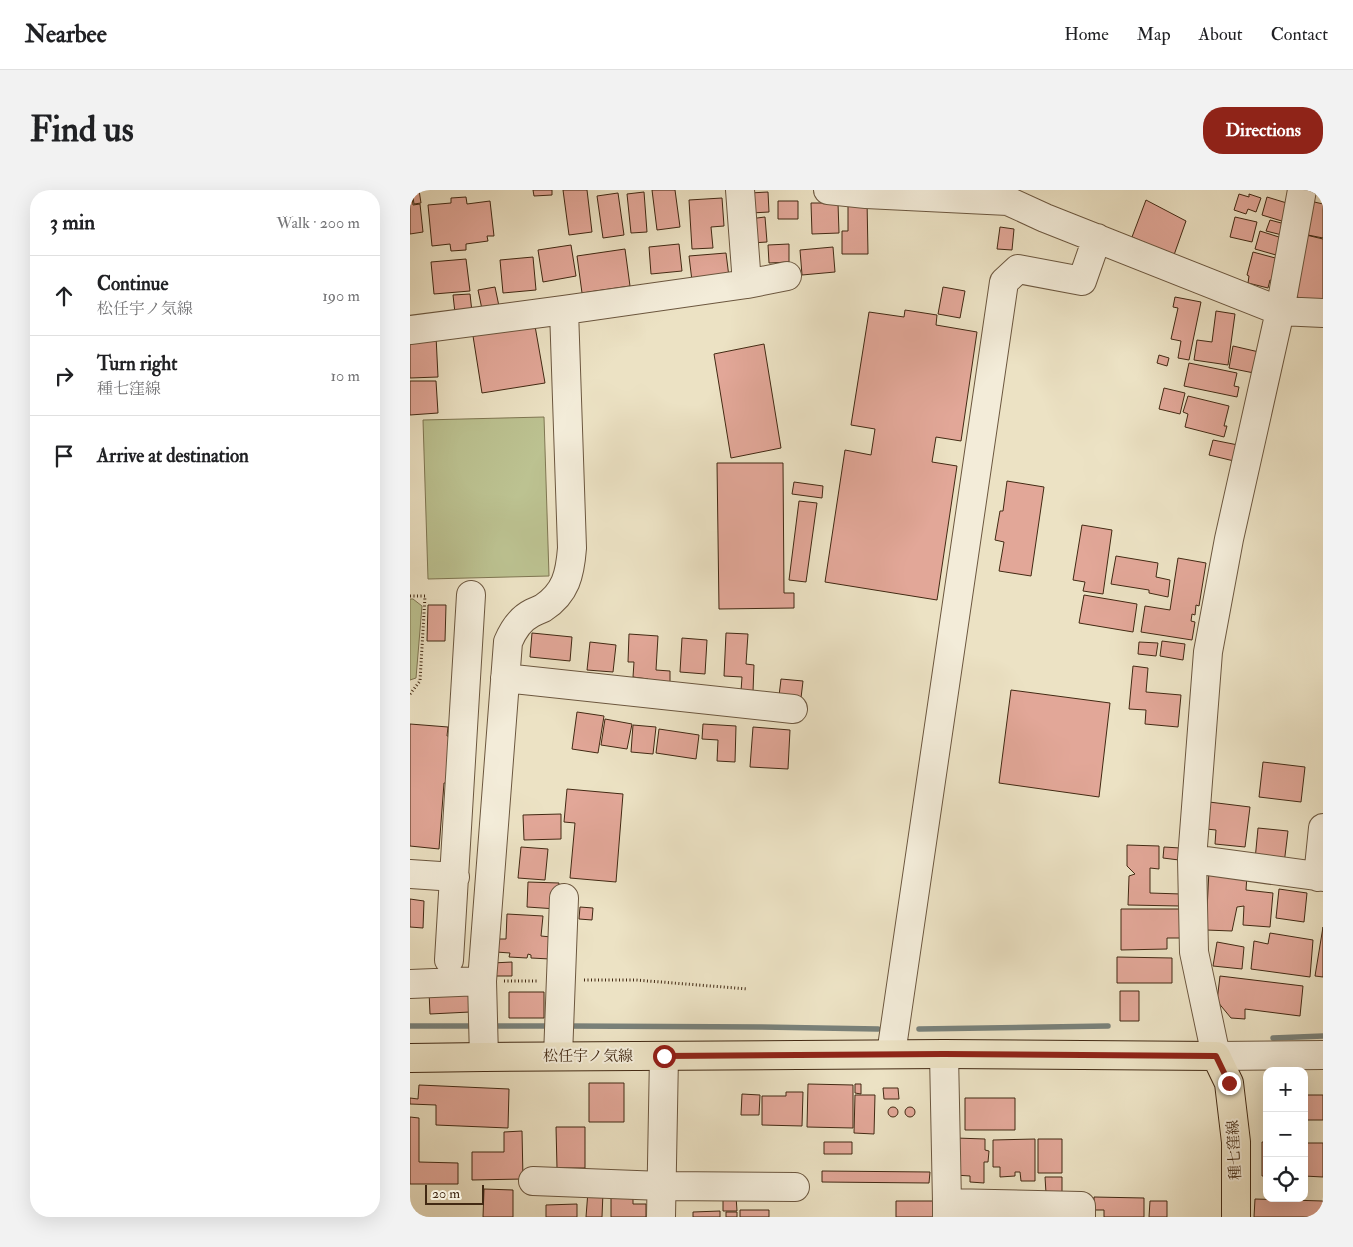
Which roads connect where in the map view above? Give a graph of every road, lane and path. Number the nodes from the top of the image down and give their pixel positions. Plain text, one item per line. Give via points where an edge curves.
1 (740, 190) edge
2 (828, 190) edge
3 (1302, 190) edge
4 (1097, 238) junction
5 (787, 276) dead end
6 (747, 284) junction
7 (564, 310) junction
8 (1280, 310) junction
9 (1323, 313) edge
10 (410, 330) edge
11 (471, 595) dead end
12 (410, 596) edge
13 (505, 678) junction
14 (410, 694) edge
15 (794, 709) dead end
16 (1323, 828) edge
17 (492, 854) junction
18 (1192, 859) junction
19 (456, 865) junction
20 (410, 874) edge
21 (1320, 877) edge
22 (564, 898) dead end
23 (449, 960) dead end
24 (482, 981) junction
25 (560, 981) junction
26 (410, 984) edge
27 (748, 989) dead end
28 (559, 1036) junction
29 (483, 1037) junction
30 (891, 1054) junction
31 (944, 1054) junction
32 (1323, 1055) edge
33 (664, 1056) junction
34 (1216, 1056) junction
35 (410, 1058) edge
36 (534, 1181) dead end
37 (662, 1186) junction
38 (795, 1187) dead end
39 (948, 1210) edge
40 (661, 1217) edge
41 (1081, 1217) edge
42 (1236, 1217) edge

1 - 6 street
2 - 4 street via 1008,201
3 - 8 street
4 - 8 street
4 - 30 street via 1082,281 1018,269 1004,282
5 - 6 street
6 - 7 street
7 - 10 street
7 - 13 street via 571,566 559,594 513,630 508,642
8 - 9 street
8 - 18 street via 1229,539 1208,652
11 - 19 street
12 - 14 path via 425,596 420,681
13 - 15 street
13 - 17 street
16 - 21 street
17 - 19 street
17 - 24 street
18 - 21 street
18 - 34 street via 1194,952
19 - 20 street
19 - 23 street
22 - 25 street
24 - 25 path
24 - 26 street
24 - 29 street
25 - 27 path via 636,980
25 - 28 street
28 - 29 main road, 松任宇ノ気線
28 - 33 main road, 松任宇ノ気線
29 - 35 main road, 松任宇ノ気線
30 - 31 main road, 松任宇ノ気線
30 - 33 main road, 松任宇ノ気線
31 - 34 main road, 松任宇ノ気線
31 - 39 street
32 - 34 street
33 - 37 street
34 - 42 main road, 種七窪線 via 1229,1083 1236,1142
36 - 37 street
37 - 38 street
37 - 40 street
39 - 41 street via 1081,1206

